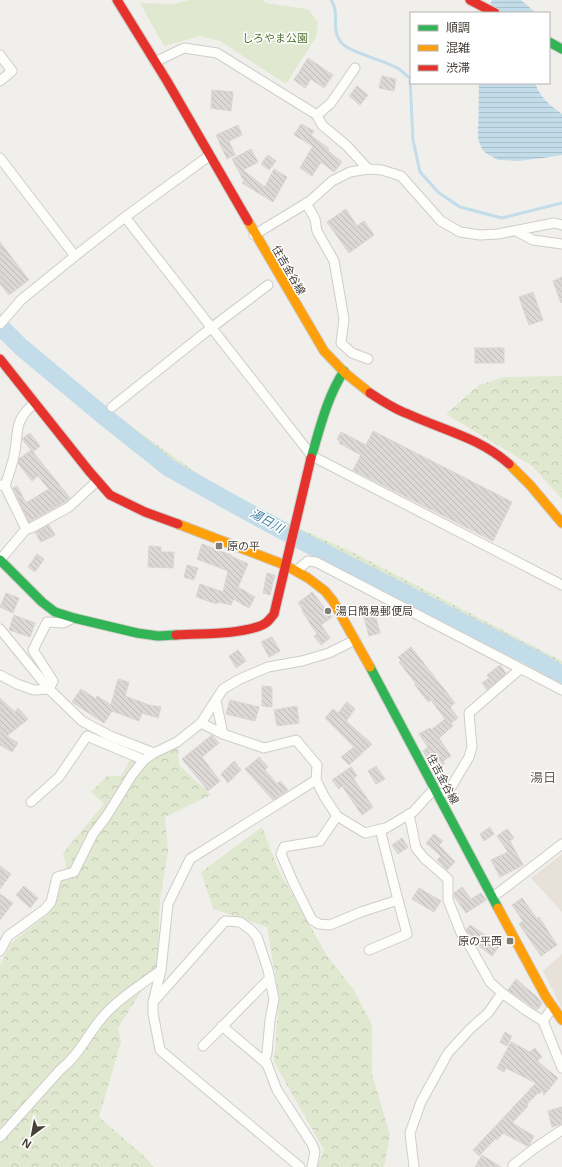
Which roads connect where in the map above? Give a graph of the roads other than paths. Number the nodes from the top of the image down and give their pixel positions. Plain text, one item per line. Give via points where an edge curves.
1 (117, 0) edge
2 (474, 2) edge
3 (493, 12) edge
4 (550, 43) edge
5 (562, 49) edge
6 (0, 55) edge
7 (155, 62) junction
8 (356, 68) dead end
9 (0, 81) edge
10 (317, 115) junction
11 (209, 156) junction
12 (0, 158) edge
13 (368, 169) junction
14 (306, 203) junction
15 (125, 217) junction
16 (562, 225) edge
17 (516, 231) junction
18 (254, 235) junction
19 (562, 244) edge
20 (75, 256) junction
21 (268, 285) dead end
22 (3, 321) edge
23 (211, 328) junction
24 (0, 359) edge
25 (368, 359) dead end
26 (344, 371) junction
27 (35, 402) junction
28 (112, 407) dead end
29 (312, 456) junction
30 (97, 481) junction
31 (3, 485) edge
32 (562, 523) edge
33 (26, 529) junction
34 (0, 560) edge
35 (285, 565) junction
36 (296, 571) junction
37 (562, 585) edge
38 (74, 618) junction
39 (0, 629) edge
40 (355, 640) junction
41 (520, 669) junction
42 (0, 675) edge
43 (50, 689) junction
44 (562, 690) edge
45 (216, 701) junction
46 (201, 722) junction
47 (223, 734) junction
48 (154, 754) junction
49 (144, 760) junction
50 (316, 780) junction
51 (436, 793) junction
52 (31, 802) dead end
53 (409, 814) junction
54 (337, 816) junction
55 (380, 829) junction
56 (562, 844) edge
57 (493, 897) junction
58 (398, 900) junction
59 (369, 950) dead end
60 (0, 951) edge
61 (161, 970) junction
62 (270, 978) junction
63 (502, 993) junction
64 (153, 1002) junction
65 (553, 1007) junction
66 (562, 1020) edge
67 (543, 1021) junction
68 (222, 1026) junction
69 (203, 1046) dead end
70 (267, 1064) junction
71 (562, 1068) edge
72 (562, 1130) edge
73 (0, 1137) edge
74 (513, 1165) dead end
75 (300, 1167) edge
76 (312, 1167) edge
77 (414, 1167) edge

1 - 7 main road, 住吉金谷線
2 - 3 main road
4 - 5 main road
6 - 9 street via 12,71
7 - 10 street via 184,48 217,52
7 - 11 main road, 住吉金谷線
8 - 10 street via 330,103
10 - 13 street via 322,125 347,146
11 - 15 street
11 - 18 main road, 住吉金谷線
12 - 20 street
13 - 14 street via 350,172 332,181
13 - 17 street via 401,176 441,221 460,232 480,235
14 - 18 street
14 - 25 street via 317,231 334,261 344,319 340,343 352,353
15 - 20 street
15 - 23 street
16 - 17 street via 554,223
17 - 19 street via 533,240
18 - 26 main road, 住吉金谷線 via 324,351
20 - 22 street via 21,300
21 - 23 street
23 - 28 street
23 - 29 street
24 - 27 main road, 住吉金谷線
26 - 29 main road via 327,403
26 - 32 main road, 住吉金谷線 via 366,390 396,409 468,437 493,452 515,470
27 - 30 main road, 住吉金谷線
27 - 31 street via 26,410 18,424 14,456
29 - 35 main road
29 - 37 street
30 - 33 street via 69,507
30 - 35 main road, 住吉金谷線 via 110,495 128,504
31 - 33 street
33 - 34 street
34 - 38 main road via 42,602 55,612
35 - 36 main road, 住吉金谷線
35 - 38 main road via 274,614 261,626 237,631 158,636
36 - 40 main road, 住吉金谷線 via 325,591
36 - 41 street via 308,561 316,562
38 - 43 street via 63,623 47,622 33,650 53,681
39 - 43 street
40 - 45 street via 330,653 268,667 240,679 223,689
40 - 51 main road, 住吉金谷線
41 - 44 street
41 - 51 street via 469,713 472,746 469,757 450,789
42 - 43 street via 34,690
43 - 48 street via 82,721
45 - 46 street
45 - 47 street
46 - 47 street
46 - 48 street via 177,742
47 - 50 street via 264,748 296,740 317,765
48 - 49 street
49 - 52 street via 87,736 59,777
49 - 60 street via 93,834 74,872 57,877 51,902 8,936
50 - 54 street
50 - 61 street via 190,859 168,904
51 - 53 street
51 - 57 main road, 住吉金谷線
53 - 55 street
53 - 63 street via 416,848 448,879 448,900 461,933 490,982
54 - 55 street via 365,833
54 - 58 street via 320,841 284,847 281,854 312,920 330,925
55 - 58 street
56 - 57 street
57 - 65 main road, 住吉金谷線
58 - 59 street via 407,934
61 - 64 street
61 - 73 street via 101,1018 71,1061
62 - 64 street via 257,937 240,922 225,921
62 - 68 street
62 - 70 street via 274,999 265,1059
63 - 67 street
63 - 77 street via 488,1013 448,1053 421,1102 410,1133
64 - 75 street via 160,1050
65 - 66 main road, 住吉金谷線
65 - 67 street
67 - 71 street
68 - 69 street
68 - 70 street
70 - 76 street via 277,1090 312,1144 315,1152
72 - 74 street

